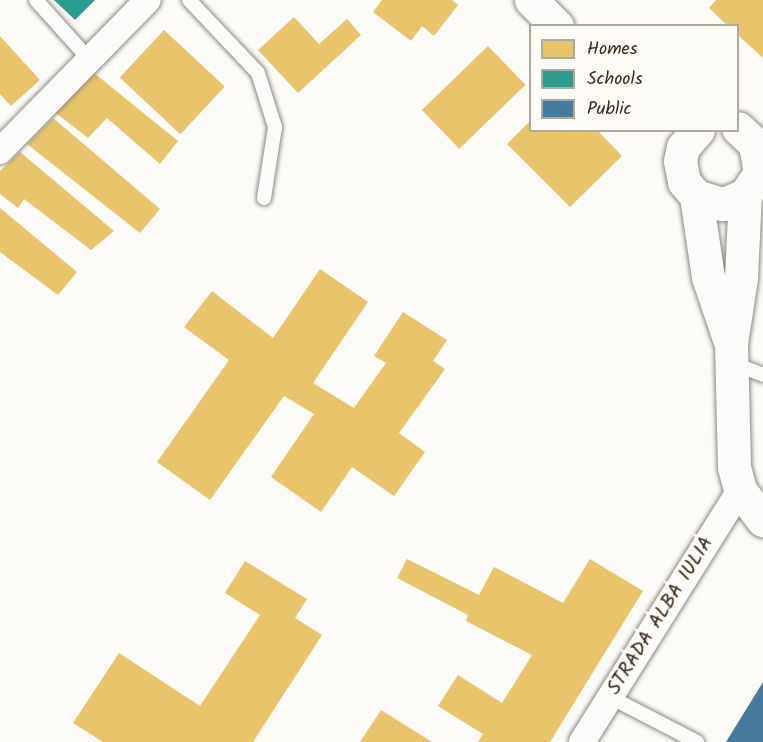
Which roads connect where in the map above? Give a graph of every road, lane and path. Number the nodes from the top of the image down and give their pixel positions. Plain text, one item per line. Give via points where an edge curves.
1 (36, 0) edge
2 (148, 0) edge
3 (189, 0) edge
4 (531, 0) edge
5 (555, 24) edge
6 (90, 59) junction
7 (682, 136) edge
8 (752, 136) edge
9 (0, 151) edge
10 (745, 195) junction
11 (696, 196) junction
12 (264, 198) dead end
13 (730, 353) junction
14 (763, 375) edge
15 (740, 490) junction
16 (763, 520) edge
17 (610, 698) junction
18 (582, 742) edge
19 (697, 742) edge

1 - 6 lane
2 - 6 street
3 - 12 lane via 258,73 275,127
4 - 5 main road
6 - 9 street
7 - 11 main road via 680,169 684,182
8 - 10 main road via 760,173
10 - 11 main road via 723,204
10 - 13 main road via 741,278
11 - 13 main road via 708,277
13 - 14 lane
13 - 15 main road via 734,467
15 - 16 main road
15 - 17 street, STRADA ALBA IULIA
17 - 18 street, STRADA ALBA IULIA
17 - 19 lane

